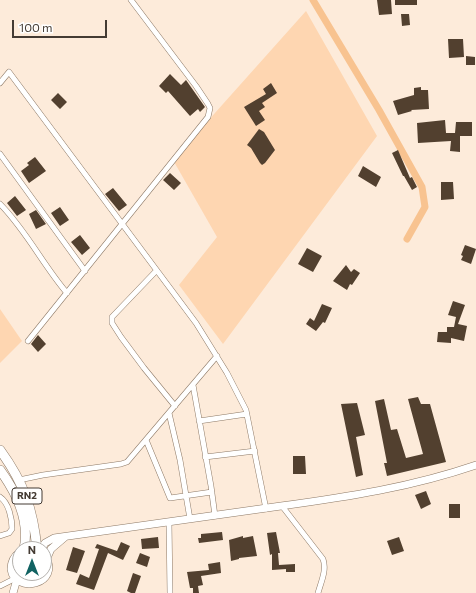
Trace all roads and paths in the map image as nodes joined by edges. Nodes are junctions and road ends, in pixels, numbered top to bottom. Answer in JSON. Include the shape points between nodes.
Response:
{"nodes":[{"id":1,"x":131,"y":0,"type":"edge"},
{"id":2,"x":0,"y":83,"type":"edge"},
{"id":3,"x":0,"y":154,"type":"edge"},
{"id":4,"x":0,"y":204,"type":"edge"},
{"id":5,"x":121,"y":225,"type":"junction"},
{"id":6,"x":156,"y":270,"type":"junction"},
{"id":7,"x":85,"y":271,"type":"junction"},
{"id":8,"x":67,"y":293,"type":"junction"},
{"id":9,"x":28,"y":342,"type":"dead end"},
{"id":10,"x":217,"y":356,"type":"junction"},
{"id":11,"x":193,"y":385,"type":"junction"},
{"id":12,"x":175,"y":406,"type":"junction"},
{"id":13,"x":169,"y":413,"type":"junction"},
{"id":14,"x":247,"y":414,"type":"junction"},
{"id":15,"x":199,"y":421,"type":"junction"},
{"id":16,"x":146,"y":440,"type":"junction"},
{"id":17,"x":0,"y":450,"type":"edge"},
{"id":18,"x":255,"y":451,"type":"junction"},
{"id":19,"x":205,"y":457,"type":"junction"},
{"id":20,"x":476,"y":466,"type":"edge"},
{"id":21,"x":0,"y":470,"type":"edge"},
{"id":22,"x":19,"y":480,"type":"junction"},
{"id":23,"x":212,"y":492,"type":"junction"},
{"id":24,"x":186,"y":496,"type":"junction"},
{"id":25,"x":0,"y":497,"type":"edge"},
{"id":26,"x":282,"y":506,"type":"junction"},
{"id":27,"x":266,"y":509,"type":"junction"},
{"id":28,"x":215,"y":516,"type":"junction"},
{"id":29,"x":190,"y":519,"type":"junction"},
{"id":30,"x":169,"y":522,"type":"junction"},
{"id":31,"x":0,"y":536,"type":"edge"},
{"id":32,"x":66,"y":537,"type":"junction"},
{"id":33,"x":24,"y":541,"type":"edge"},
{"id":34,"x":36,"y":541,"type":"edge"},
{"id":35,"x":48,"y":541,"type":"edge"},
{"id":36,"x":52,"y":549,"type":"edge"},
{"id":37,"x":22,"y":584,"type":"edge"},
{"id":38,"x":0,"y":586,"type":"edge"},
{"id":39,"x":37,"y":588,"type":"edge"},
{"id":40,"x":14,"y":593,"type":"edge"},
{"id":41,"x":170,"y":593,"type":"edge"},
{"id":42,"x":318,"y":593,"type":"edge"}],
"edges":[{"from":1,"to":5,"type":"street","via":[[210,108],[208,117]]},
{"from":2,"to":5,"type":"street","via":[[9,72]]},
{"from":3,"to":7,"type":"street"},
{"from":4,"to":8,"type":"street","via":[[12,216]]},
{"from":5,"to":6,"type":"street"},
{"from":5,"to":7,"type":"street"},
{"from":6,"to":10,"type":"street"},
{"from":6,"to":12,"type":"street","via":[[112,317],[112,323]]},
{"from":7,"to":8,"type":"street"},
{"from":8,"to":9,"type":"street"},
{"from":10,"to":11,"type":"street"},
{"from":10,"to":14,"type":"street"},
{"from":11,"to":12,"type":"street"},
{"from":11,"to":15,"type":"street"},
{"from":12,"to":13,"type":"street"},
{"from":13,"to":16,"type":"street"},
{"from":13,"to":24,"type":"street"},
{"from":14,"to":15,"type":"street"},
{"from":14,"to":18,"type":"street"},
{"from":15,"to":19,"type":"street"},
{"from":16,"to":22,"type":"street","via":[[131,459],[121,464],[43,474]]},
{"from":16,"to":24,"type":"street","via":[[170,498]]},
{"from":17,"to":22,"type":"highway","number":"RN2"},
{"from":18,"to":19,"type":"street"},
{"from":18,"to":27,"type":"street"},
{"from":19,"to":23,"type":"street"},
{"from":20,"to":26,"type":"main road","via":[[394,488]]},
{"from":21,"to":33,"type":"highway","number":"RN2","via":[[23,515]]},
{"from":22,"to":34,"type":"highway","number":"RN2","via":[[31,510]]},
{"from":23,"to":24,"type":"street"},
{"from":23,"to":28,"type":"street"},
{"from":24,"to":29,"type":"street"},
{"from":25,"to":31,"type":"street","via":[[5,501],[12,529]]},
{"from":26,"to":27,"type":"main road"},
{"from":26,"to":42,"type":"street","via":[[323,559],[325,570]]},
{"from":27,"to":28,"type":"main road"},
{"from":28,"to":29,"type":"main road"},
{"from":29,"to":30,"type":"main road"},
{"from":30,"to":32,"type":"main road"},
{"from":30,"to":41,"type":"street"},
{"from":32,"to":35,"type":"main road"},
{"from":32,"to":36,"type":"main road"},
{"from":37,"to":38,"type":"street"},
{"from":37,"to":39,"type":"highway"},
{"from":37,"to":40,"type":"main road"}]}
